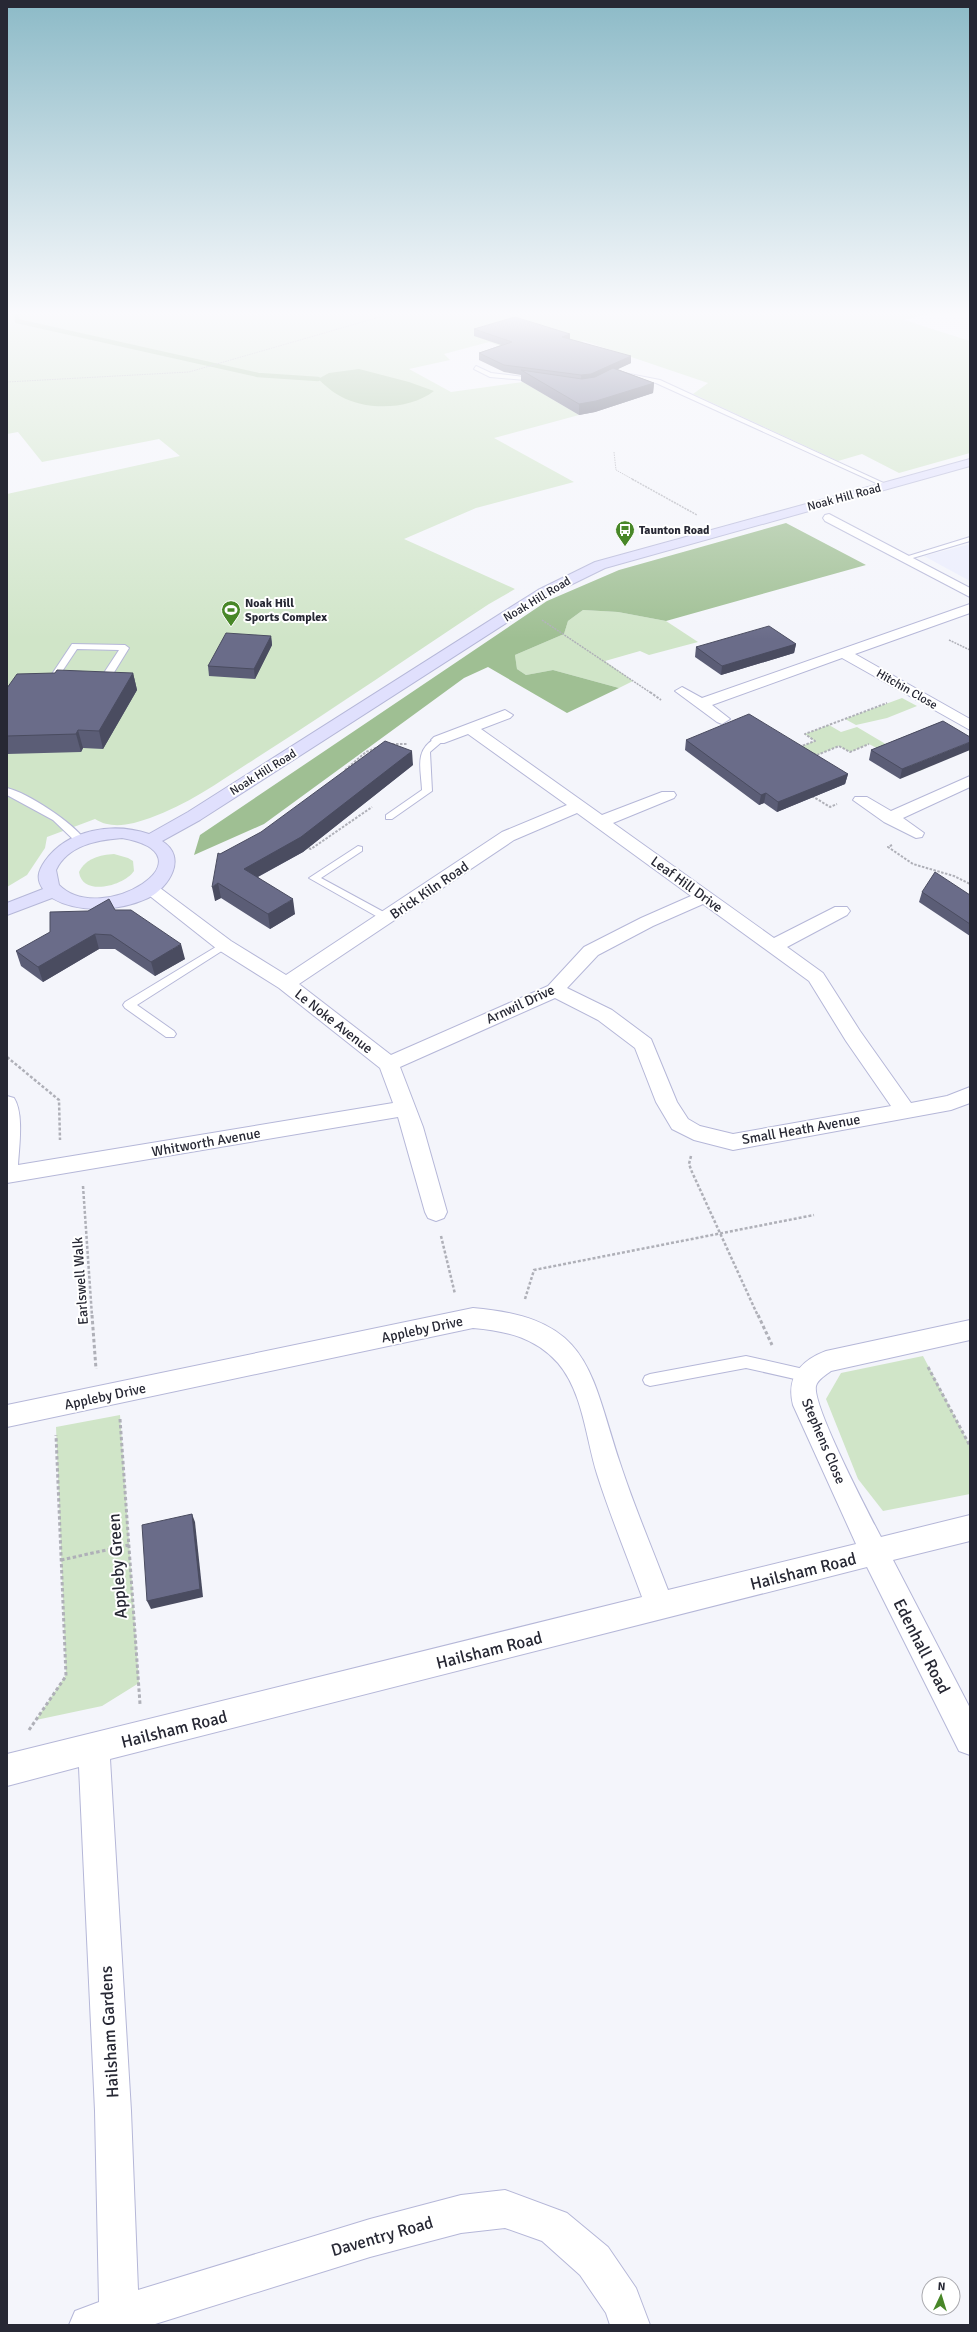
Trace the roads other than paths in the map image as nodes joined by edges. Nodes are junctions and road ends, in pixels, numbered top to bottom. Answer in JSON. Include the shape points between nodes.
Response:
{"nodes":[{"id":1,"x":743,"y":421,"type":"edge"},
{"id":2,"x":970,"y":462,"type":"edge"},
{"id":3,"x":887,"y":486,"type":"junction"},
{"id":4,"x":829,"y":518,"type":"dead end"},
{"id":5,"x":970,"y":539,"type":"edge"},
{"id":6,"x":906,"y":558,"type":"junction"},
{"id":7,"x":970,"y":593,"type":"edge"},
{"id":8,"x":970,"y":608,"type":"edge"},
{"id":9,"x":845,"y":654,"type":"junction"},
{"id":10,"x":50,"y":683,"type":"junction"},
{"id":11,"x":65,"y":683,"type":"edge"},
{"id":12,"x":87,"y":684,"type":"edge"},
{"id":13,"x":39,"y":685,"type":"edge"},
{"id":14,"x":682,"y":691,"type":"dead end"},
{"id":15,"x":701,"y":704,"type":"junction"},
{"id":16,"x":505,"y":715,"type":"dead end"},
{"id":17,"x":722,"y":719,"type":"dead end"},
{"id":18,"x":970,"y":725,"type":"edge"},
{"id":19,"x":470,"y":728,"type":"junction"},
{"id":20,"x":435,"y":743,"type":"joint"},
{"id":21,"x":970,"y":781,"type":"edge"},
{"id":22,"x":7,"y":791,"type":"edge"},
{"id":23,"x":668,"y":795,"type":"dead end"},
{"id":24,"x":861,"y":800,"type":"road end"},
{"id":25,"x":577,"y":807,"type":"junction"},
{"id":26,"x":390,"y":817,"type":"dead end"},
{"id":27,"x":890,"y":818,"type":"junction"},
{"id":28,"x":600,"y":822,"type":"junction"},
{"id":29,"x":916,"y":834,"type":"road end"},
{"id":30,"x":80,"y":840,"type":"junction"},
{"id":31,"x":151,"y":840,"type":"junction"},
{"id":32,"x":358,"y":849,"type":"dead end"},
{"id":33,"x":150,"y":889,"type":"junction"},
{"id":34,"x":54,"y":891,"type":"junction"},
{"id":35,"x":704,"y":897,"type":"junction"},
{"id":36,"x":7,"y":909,"type":"edge"},
{"id":37,"x":841,"y":911,"type":"dead end"},
{"id":38,"x":387,"y":918,"type":"junction"},
{"id":39,"x":224,"y":944,"type":"junction"},
{"id":40,"x":774,"y":946,"type":"junction"},
{"id":41,"x":286,"y":984,"type":"junction"},
{"id":42,"x":555,"y":990,"type":"junction"},
{"id":43,"x":170,"y":1034,"type":"dead end"},
{"id":44,"x":389,"y":1064,"type":"junction"},
{"id":45,"x":970,"y":1094,"type":"edge"},
{"id":46,"x":7,"y":1103,"type":"edge"},
{"id":47,"x":405,"y":1108,"type":"junction"},
{"id":48,"x":905,"y":1110,"type":"junction"},
{"id":49,"x":7,"y":1174,"type":"edge"},
{"id":50,"x":436,"y":1212,"type":"road end"},
{"id":51,"x":970,"y":1330,"type":"edge"},
{"id":52,"x":808,"y":1376,"type":"junction"},
{"id":53,"x":650,"y":1380,"type":"dead end"},
{"id":54,"x":7,"y":1416,"type":"edge"},
{"id":55,"x":970,"y":1528,"type":"edge"},
{"id":56,"x":873,"y":1553,"type":"junction"},
{"id":57,"x":660,"y":1606,"type":"junction"},
{"id":58,"x":970,"y":1740,"type":"edge"},
{"id":59,"x":94,"y":1750,"type":"junction"},
{"id":60,"x":7,"y":1770,"type":"edge"},
{"id":61,"x":104,"y":2320,"type":"edge"},
{"id":62,"x":630,"y":2325,"type":"edge"}],
"edges":[{"from":1,"to":3,"type":"lane"},
{"from":2,"to":3,"type":"street","name":"Noak Hill Road"},
{"from":3,"to":31,"type":"street","name":"Noak Hill Road","via":[[600,565],[570,578],[194,816]]},
{"from":4,"to":6,"type":"street"},
{"from":5,"to":6,"type":"lane"},
{"from":6,"to":7,"type":"street"},
{"from":8,"to":9,"type":"street"},
{"from":9,"to":15,"type":"street"},
{"from":9,"to":18,"type":"street","name":"Hitchin Close"},
{"from":10,"to":11,"type":"lane"},
{"from":10,"to":12,"type":"lane","via":[[75,646],[125,648],[102,685]]},
{"from":10,"to":13,"type":"lane"},
{"from":14,"to":15,"type":"street"},
{"from":15,"to":17,"type":"street"},
{"from":16,"to":19,"type":"street"},
{"from":19,"to":20,"type":"street"},
{"from":19,"to":25,"type":"street","name":"Leaf Hill Drive"},
{"from":20,"to":26,"type":"lane","via":[[425,752],[427,791]]},
{"from":21,"to":27,"type":"street"},
{"from":22,"to":30,"type":"lane","via":[[66,824]]},
{"from":23,"to":28,"type":"street"},
{"from":24,"to":27,"type":"street"},
{"from":25,"to":28,"type":"street","name":"Leaf Hill Drive"},
{"from":25,"to":38,"type":"street","name":"Brick Kiln Road","via":[[508,836]]},
{"from":27,"to":29,"type":"street"},
{"from":28,"to":35,"type":"street","name":"Leaf Hill Drive"},
{"from":30,"to":31,"type":"street","via":[[122,833]]},
{"from":30,"to":34,"type":"street","via":[[56,855],[47,871],[47,880]]},
{"from":31,"to":33,"type":"street","via":[[160,845],[167,857],[166,870]]},
{"from":32,"to":38,"type":"lane","via":[[314,878]]},
{"from":33,"to":34,"type":"street","via":[[105,903],[77,901]]},
{"from":33,"to":39,"type":"street","name":"Le Noke Avenue"},
{"from":34,"to":36,"type":"street"},
{"from":35,"to":40,"type":"street","name":"Leaf Hill Drive"},
{"from":35,"to":42,"type":"street","name":"Arnwil Drive","via":[[590,951]]},
{"from":37,"to":40,"type":"street"},
{"from":38,"to":41,"type":"street","name":"Brick Kiln Road"},
{"from":39,"to":41,"type":"street","name":"Le Noke Avenue"},
{"from":39,"to":43,"type":"lane","via":[[129,1005]]},
{"from":40,"to":48,"type":"street","name":"Leaf Hill Drive","via":[[816,977],[853,1036]]},
{"from":41,"to":44,"type":"street","name":"Le Noke Avenue"},
{"from":42,"to":44,"type":"street","name":"Arnwil Drive"},
{"from":42,"to":48,"type":"street","name":"Small Heath Avenue","via":[[605,1015],[644,1044],[667,1102],[680,1124],[698,1133],[733,1142]]},
{"from":44,"to":47,"type":"street"},
{"from":45,"to":48,"type":"street","name":"Small Heath Avenue","via":[[951,1103]]},
{"from":46,"to":49,"type":"street"},
{"from":47,"to":49,"type":"street","name":"Whitworth Avenue"},
{"from":47,"to":50,"type":"street"},
{"from":51,"to":52,"type":"street","name":"Stephens Close","via":[[826,1362],[814,1368]]},
{"from":52,"to":53,"type":"lane","via":[[746,1362]]},
{"from":52,"to":56,"type":"street","name":"Stephens Close","via":[[803,1387],[804,1397]]},
{"from":54,"to":57,"type":"street","name":"Appleby Drive","via":[[473,1318],[516,1324],[556,1344],[573,1364],[582,1380],[610,1475]]},
{"from":55,"to":56,"type":"street","name":"Hailsham Road"},
{"from":56,"to":57,"type":"street","name":"Hailsham Road"},
{"from":56,"to":58,"type":"street","name":"Edenhall Road"},
{"from":57,"to":59,"type":"street","name":"Hailsham Road"},
{"from":59,"to":60,"type":"street","name":"Hailsham Road"},
{"from":59,"to":61,"type":"street","name":"Hailsham Gardens","via":[[113,2111]]},
{"from":61,"to":62,"type":"street","name":"Daventry Road","via":[[370,2238],[461,2214],[505,2209],[554,2226],[594,2261],[622,2302]]}]}
